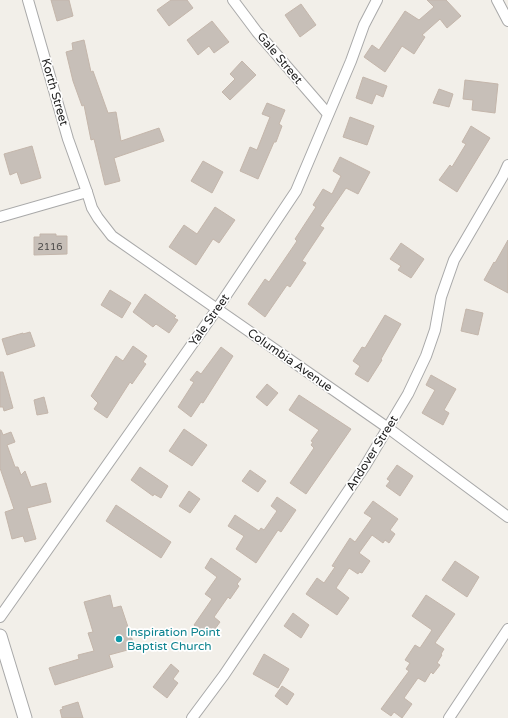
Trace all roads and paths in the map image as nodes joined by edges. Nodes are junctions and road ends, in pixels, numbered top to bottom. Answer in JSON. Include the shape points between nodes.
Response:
{"nodes":[{"id":1,"x":28,"y":0,"type":"edge"},
{"id":2,"x":234,"y":0,"type":"edge"},
{"id":3,"x":377,"y":0,"type":"edge"},
{"id":4,"x":497,"y":0,"type":"edge"},
{"id":5,"x":508,"y":21,"type":"edge"},
{"id":6,"x":328,"y":114,"type":"junction"},
{"id":7,"x":508,"y":165,"type":"edge"},
{"id":8,"x":85,"y":188,"type":"junction"},
{"id":9,"x":0,"y":217,"type":"edge"},
{"id":10,"x":217,"y":309,"type":"junction"},
{"id":11,"x":388,"y":428,"type":"junction"},
{"id":12,"x":508,"y":517,"type":"edge"},
{"id":13,"x":0,"y":617,"type":"edge"},
{"id":14,"x":508,"y":629,"type":"edge"},
{"id":15,"x":0,"y":636,"type":"edge"},
{"id":16,"x":25,"y":718,"type":"edge"},
{"id":17,"x":192,"y":718,"type":"edge"},
{"id":18,"x":449,"y":718,"type":"edge"}],
"edges":[{"from":1,"to":8,"type":"street","name":"Korth Street","via":[[68,139]]},
{"from":2,"to":6,"type":"street","name":"Gale Street","via":[[257,32]]},
{"from":3,"to":6,"type":"street","name":"Yale Street","via":[[364,25]]},
{"from":4,"to":5,"type":"street"},
{"from":6,"to":10,"type":"street","name":"Yale Street","via":[[296,191]]},
{"from":7,"to":11,"type":"street","name":"Andover Street","via":[[454,260],[440,297],[435,330],[426,356]]},
{"from":8,"to":9,"type":"street"},
{"from":8,"to":10,"type":"street","name":"Columbia Avenue","via":[[92,208],[112,236]]},
{"from":10,"to":11,"type":"street","name":"Columbia Avenue"},
{"from":10,"to":13,"type":"street","name":"Yale Street"},
{"from":11,"to":12,"type":"street","name":"Columbia Avenue"},
{"from":11,"to":17,"type":"street","name":"Andover Street","via":[[224,675]]},
{"from":14,"to":18,"type":"street"},
{"from":15,"to":16,"type":"street"}]}
